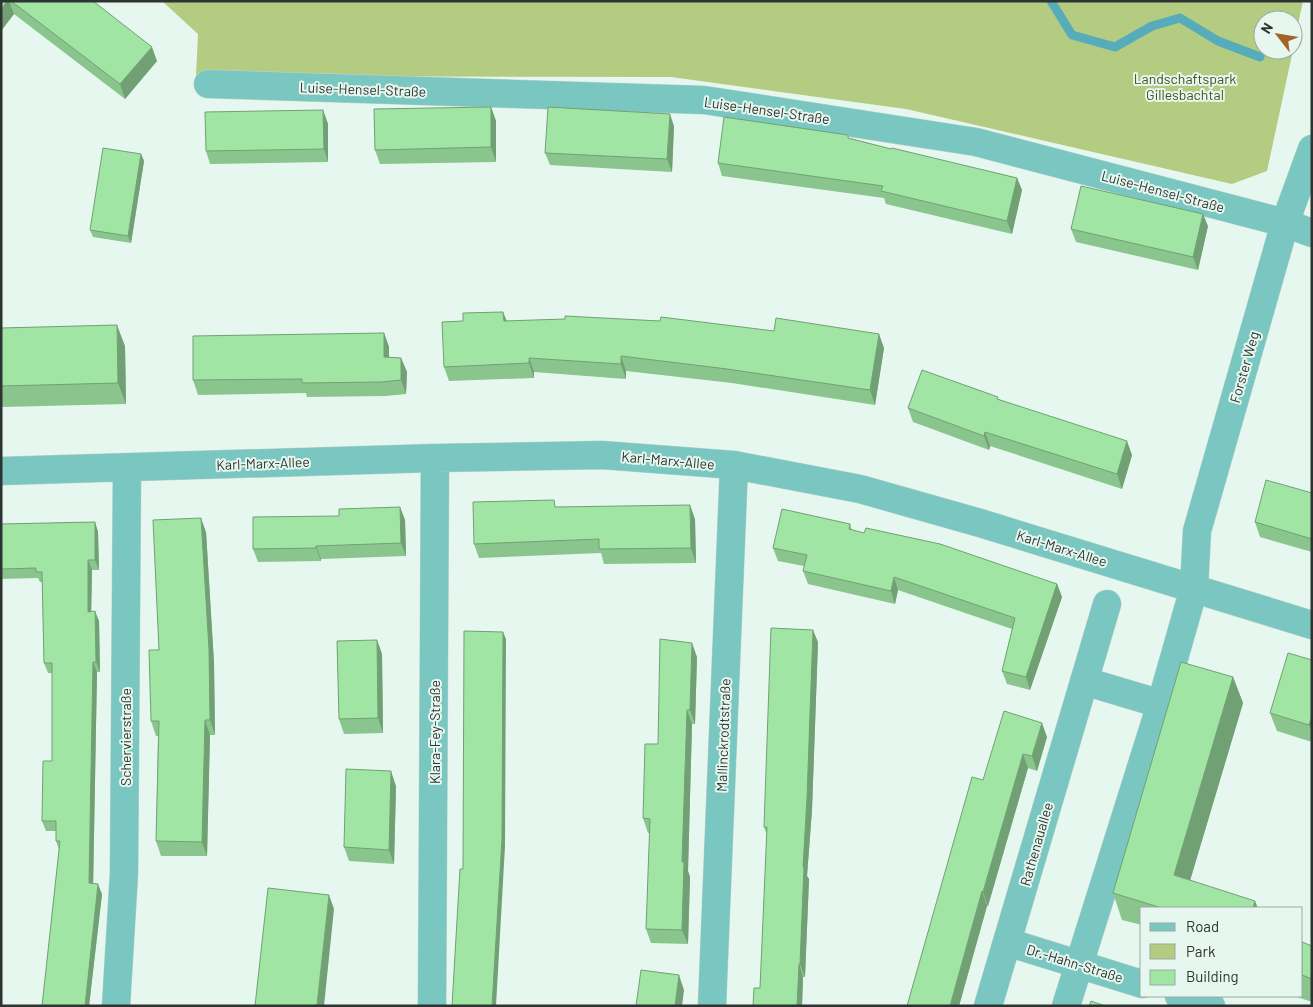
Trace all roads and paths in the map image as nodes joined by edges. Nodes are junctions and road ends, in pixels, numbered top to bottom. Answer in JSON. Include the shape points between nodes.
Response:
{"nodes":[{"id":1,"x":208,"y":84,"type":"dead end"},
{"id":2,"x":1312,"y":149,"type":"edge"},
{"id":3,"x":1285,"y":223,"type":"junction"},
{"id":4,"x":1312,"y":233,"type":"edge"},
{"id":5,"x":434,"y":458,"type":"junction"},
{"id":6,"x":734,"y":465,"type":"junction"},
{"id":7,"x":127,"y":468,"type":"junction"},
{"id":8,"x":1,"y":471,"type":"edge"},
{"id":9,"x":1194,"y":588,"type":"junction"},
{"id":10,"x":1107,"y":604,"type":"dead end"},
{"id":11,"x":1312,"y":625,"type":"edge"},
{"id":12,"x":1084,"y":681,"type":"junction"},
{"id":13,"x":1161,"y":704,"type":"junction"},
{"id":14,"x":1007,"y":942,"type":"junction"},
{"id":15,"x":1079,"y":965,"type":"junction"},
{"id":16,"x":1140,"y":983,"type":"edge"},
{"id":17,"x":1181,"y":997,"type":"edge"},
{"id":18,"x":116,"y":1006,"type":"edge"},
{"id":19,"x":432,"y":1006,"type":"edge"},
{"id":20,"x":712,"y":1006,"type":"edge"},
{"id":21,"x":988,"y":1006,"type":"edge"},
{"id":22,"x":1066,"y":1006,"type":"edge"},
{"id":23,"x":1211,"y":1006,"type":"edge"}],
"edges":[{"from":1,"to":3,"type":"street","name":"Luise-Hensel-Straße","via":[[704,100],[976,142]]},
{"from":2,"to":3,"type":"street","name":"Forster Weg"},
{"from":3,"to":4,"type":"street","name":"Luise-Hensel-Straße"},
{"from":3,"to":9,"type":"street","name":"Forster Weg","via":[[1197,531]]},
{"from":5,"to":6,"type":"street","name":"Karl-Marx-Allee","via":[[602,455]]},
{"from":5,"to":7,"type":"street","name":"Karl-Marx-Allee"},
{"from":5,"to":19,"type":"street","name":"Klara-Fey-Straße"},
{"from":6,"to":9,"type":"street","name":"Karl-Marx-Allee","via":[[860,489]]},
{"from":6,"to":20,"type":"street","name":"Mallinckrodtstraße"},
{"from":7,"to":8,"type":"street","name":"Karl-Marx-Allee"},
{"from":7,"to":18,"type":"street","name":"Schervierstraße","via":[[124,872]]},
{"from":9,"to":11,"type":"street","name":"Karl-Marx-Allee"},
{"from":9,"to":13,"type":"street"},
{"from":10,"to":12,"type":"street","name":"Rathenauallee"},
{"from":12,"to":13,"type":"street"},
{"from":12,"to":14,"type":"street","name":"Rathenauallee"},
{"from":13,"to":15,"type":"street"},
{"from":14,"to":15,"type":"street","name":"Dr.-Hahn-Straße"},
{"from":14,"to":21,"type":"street","name":"Rathenauallee"},
{"from":15,"to":16,"type":"street","name":"Dr.-Hahn-Straße"},
{"from":15,"to":22,"type":"street"},
{"from":17,"to":23,"type":"street"}]}
